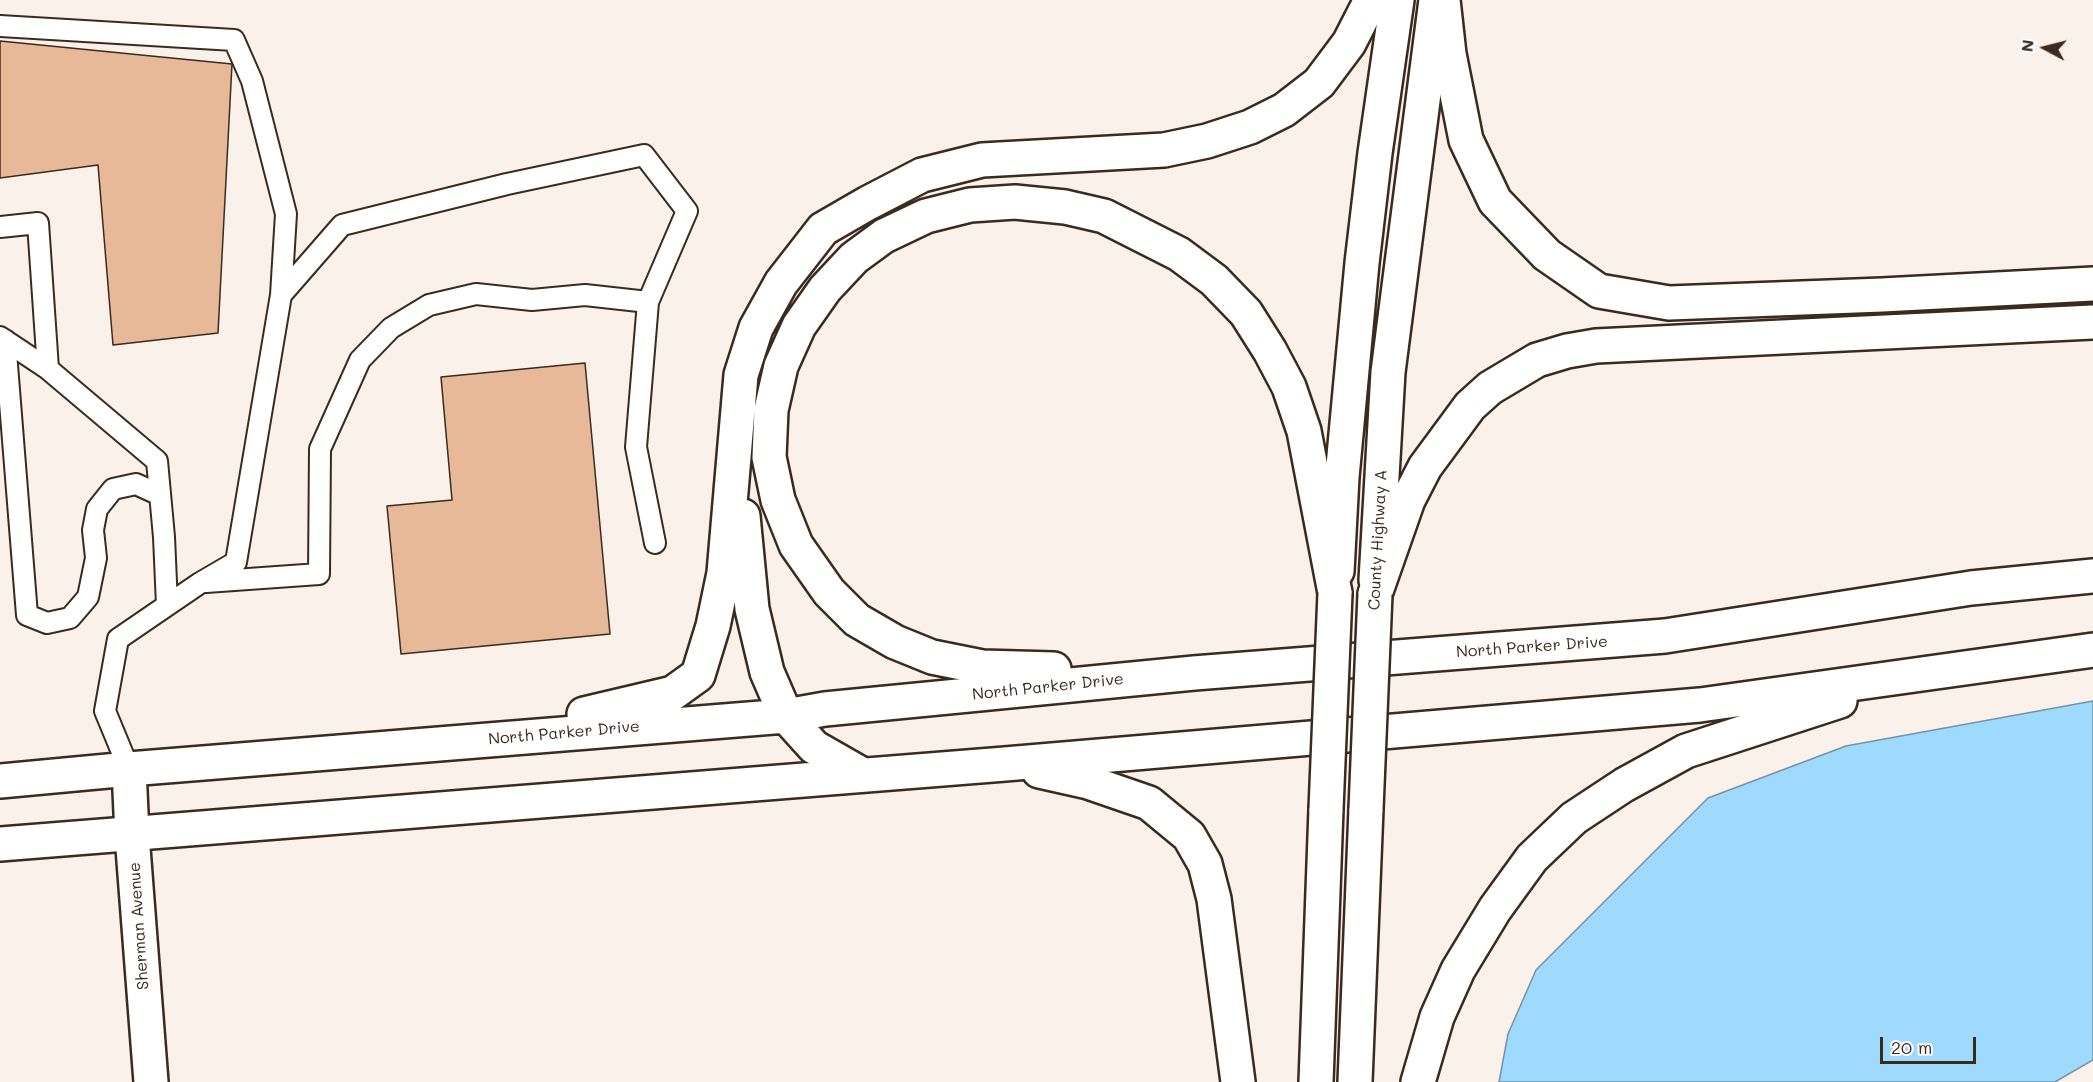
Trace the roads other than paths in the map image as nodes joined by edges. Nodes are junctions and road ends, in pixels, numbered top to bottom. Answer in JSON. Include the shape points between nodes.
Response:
{"nodes":[{"id":1,"x":1371,"y":0,"type":"edge"},
{"id":2,"x":1397,"y":0,"type":"edge"},
{"id":3,"x":1436,"y":0,"type":"edge"},
{"id":4,"x":1443,"y":0,"type":"edge"},
{"id":5,"x":0,"y":26,"type":"edge"},
{"id":6,"x":0,"y":227,"type":"edge"},
{"id":7,"x":2093,"y":284,"type":"edge"},
{"id":8,"x":281,"y":295,"type":"junction"},
{"id":9,"x":648,"y":302,"type":"junction"},
{"id":10,"x":2093,"y":322,"type":"edge"},
{"id":11,"x":2,"y":339,"type":"edge"},
{"id":12,"x":48,"y":369,"type":"junction"},
{"id":13,"x":734,"y":446,"type":"junction"},
{"id":14,"x":160,"y":495,"type":"junction"},
{"id":15,"x":655,"y":543,"type":"dead end"},
{"id":16,"x":2093,"y":563,"type":"edge"},
{"id":17,"x":2093,"y":576,"type":"edge"},
{"id":18,"x":200,"y":583,"type":"junction"},
{"id":19,"x":1971,"y":588,"type":"junction"},
{"id":20,"x":1335,"y":593,"type":"junction"},
{"id":21,"x":1375,"y":594,"type":"junction"},
{"id":22,"x":167,"y":605,"type":"junction"},
{"id":23,"x":2093,"y":650,"type":"edge"},
{"id":24,"x":1194,"y":673,"type":"junction"},
{"id":25,"x":1924,"y":674,"type":"junction"},
{"id":26,"x":786,"y":716,"type":"junction"},
{"id":27,"x":474,"y":740,"type":"junction"},
{"id":28,"x":1005,"y":764,"type":"junction"},
{"id":29,"x":129,"y":769,"type":"junction"},
{"id":30,"x":863,"y":775,"type":"junction"},
{"id":31,"x":0,"y":782,"type":"edge"},
{"id":32,"x":132,"y":835,"type":"junction"},
{"id":33,"x":0,"y":844,"type":"edge"},
{"id":34,"x":151,"y":1082,"type":"edge"},
{"id":35,"x":1238,"y":1082,"type":"edge"},
{"id":36,"x":1316,"y":1082,"type":"edge"},
{"id":37,"x":1355,"y":1082,"type":"edge"},
{"id":38,"x":1418,"y":1082,"type":"edge"}],
"edges":[{"from":1,"to":13,"type":"main road","via":[[1349,43],[1319,83],[1284,110],[1250,127],[1164,150],[982,160],[922,175],[824,229],[781,283],[756,328],[741,375]]},
{"from":2,"to":20,"type":"main road","via":[[1362,263]]},
{"from":3,"to":21,"type":"main road","name":"County Highway A","via":[[1388,372]]},
{"from":4,"to":7,"type":"main road","via":[[1466,140],[1495,201],[1547,255],[1599,291],[1669,303]]},
{"from":5,"to":8,"type":"lane","via":[[234,40],[252,81],[286,214]]},
{"from":6,"to":12,"type":"lane","via":[[38,223]]},
{"from":8,"to":9,"type":"lane","via":[[342,225],[644,154],[687,211]]},
{"from":8,"to":18,"type":"lane","via":[[236,562]]},
{"from":9,"to":15,"type":"lane","via":[[636,447]]},
{"from":9,"to":18,"type":"lane","via":[[585,295],[532,300],[476,294],[429,305],[391,328],[360,360],[320,449],[319,574]]},
{"from":10,"to":21,"type":"main road","via":[[1596,346],[1537,360],[1490,388],[1470,406],[1425,467],[1408,500]]},
{"from":11,"to":12,"type":"lane"},
{"from":11,"to":14,"type":"lane","via":[[27,615],[47,623],[70,618],[88,597],[96,558],[93,530],[97,509],[113,489],[136,484]]},
{"from":12,"to":14,"type":"lane","via":[[157,461]]},
{"from":13,"to":26,"type":"main road","via":[[752,609],[767,672]]},
{"from":13,"to":27,"type":"main road","via":[[724,573],[698,675],[673,693]]},
{"from":14,"to":22,"type":"lane"},
{"from":16,"to":19,"type":"main road"},
{"from":17,"to":19,"type":"main road","name":"North Parker Drive"},
{"from":18,"to":22,"type":"lane"},
{"from":19,"to":24,"type":"main road","name":"North Parker Drive","via":[[1665,636]]},
{"from":20,"to":24,"type":"main road","via":[[1304,431],[1290,387],[1246,314],[1214,280],[1179,254],[1104,216],[1015,202],[970,205],[926,216],[884,237],[854,258],[825,289],[799,326],[781,366],[771,410],[768,457],[778,500],[796,545],[829,592],[857,620],[932,657],[982,667]]},
{"from":20,"to":36,"type":"main road","bridge":true},
{"from":21,"to":37,"type":"main road","name":"County Highway A","bridge":true},
{"from":22,"to":29,"type":"lane","via":[[118,639],[105,711]]},
{"from":23,"to":25,"type":"main road"},
{"from":24,"to":26,"type":"main road","name":"North Parker Drive"},
{"from":25,"to":28,"type":"main road","via":[[1700,705]]},
{"from":25,"to":38,"type":"main road","via":[[1686,751],[1574,818],[1532,858],[1458,970],[1437,1017]]},
{"from":26,"to":27,"type":"main road","name":"North Parker Drive"},
{"from":26,"to":30,"type":"main road","via":[[814,747]]},
{"from":27,"to":29,"type":"main road","name":"North Parker Drive"},
{"from":28,"to":30,"type":"main road"},
{"from":28,"to":35,"type":"main road","via":[[1088,782],[1149,803],[1189,836],[1205,864],[1214,899]]},
{"from":29,"to":31,"type":"main road","name":"North Parker Drive"},
{"from":29,"to":32,"type":"main road","name":"Sherman Avenue"},
{"from":30,"to":32,"type":"main road"},
{"from":32,"to":33,"type":"main road"},
{"from":32,"to":34,"type":"main road","name":"Sherman Avenue"}]}
